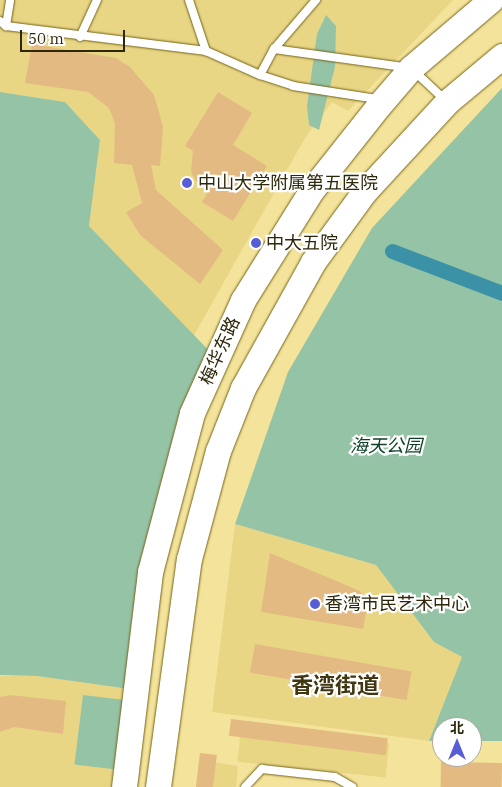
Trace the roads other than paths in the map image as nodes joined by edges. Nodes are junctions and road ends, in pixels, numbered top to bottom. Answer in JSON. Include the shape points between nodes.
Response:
{"nodes":[{"id":1,"x":10,"y":0,"type":"edge"},
{"id":2,"x":97,"y":0,"type":"edge"},
{"id":3,"x":189,"y":0,"type":"edge"},
{"id":4,"x":316,"y":0,"type":"edge"},
{"id":5,"x":491,"y":0,"type":"edge"},
{"id":6,"x":3,"y":24,"type":"edge"},
{"id":7,"x":80,"y":36,"type":"junction"},
{"id":8,"x":274,"y":49,"type":"junction"},
{"id":9,"x":206,"y":51,"type":"junction"},
{"id":10,"x":502,"y":56,"type":"edge"},
{"id":11,"x":411,"y":68,"type":"junction"},
{"id":12,"x":260,"y":75,"type":"junction"},
{"id":13,"x":384,"y":100,"type":"junction"},
{"id":14,"x":447,"y":102,"type":"junction"},
{"id":15,"x":124,"y":787,"type":"edge"},
{"id":16,"x":158,"y":787,"type":"edge"},
{"id":17,"x":245,"y":787,"type":"edge"},
{"id":18,"x":352,"y":787,"type":"edge"}],
"edges":[{"from":1,"to":6,"type":"lane"},
{"from":2,"to":7,"type":"lane"},
{"from":3,"to":9,"type":"lane"},
{"from":4,"to":8,"type":"lane"},
{"from":5,"to":11,"type":"main road","name":"梅华东路"},
{"from":6,"to":7,"type":"lane"},
{"from":7,"to":9,"type":"lane"},
{"from":8,"to":11,"type":"lane"},
{"from":8,"to":12,"type":"lane"},
{"from":9,"to":12,"type":"lane"},
{"from":10,"to":14,"type":"main road","name":"梅华东路"},
{"from":11,"to":13,"type":"main road","name":"梅华东路"},
{"from":11,"to":14,"type":"lane"},
{"from":12,"to":13,"type":"lane","via":[[293,86]]},
{"from":13,"to":15,"type":"main road","name":"梅华东路","via":[[311,191],[243,300],[192,413],[150,572]]},
{"from":14,"to":16,"type":"main road","name":"梅华东路","via":[[365,191],[313,262],[243,388],[218,451],[189,559]]},
{"from":17,"to":18,"type":"lane","via":[[262,769],[335,777]]}]}
